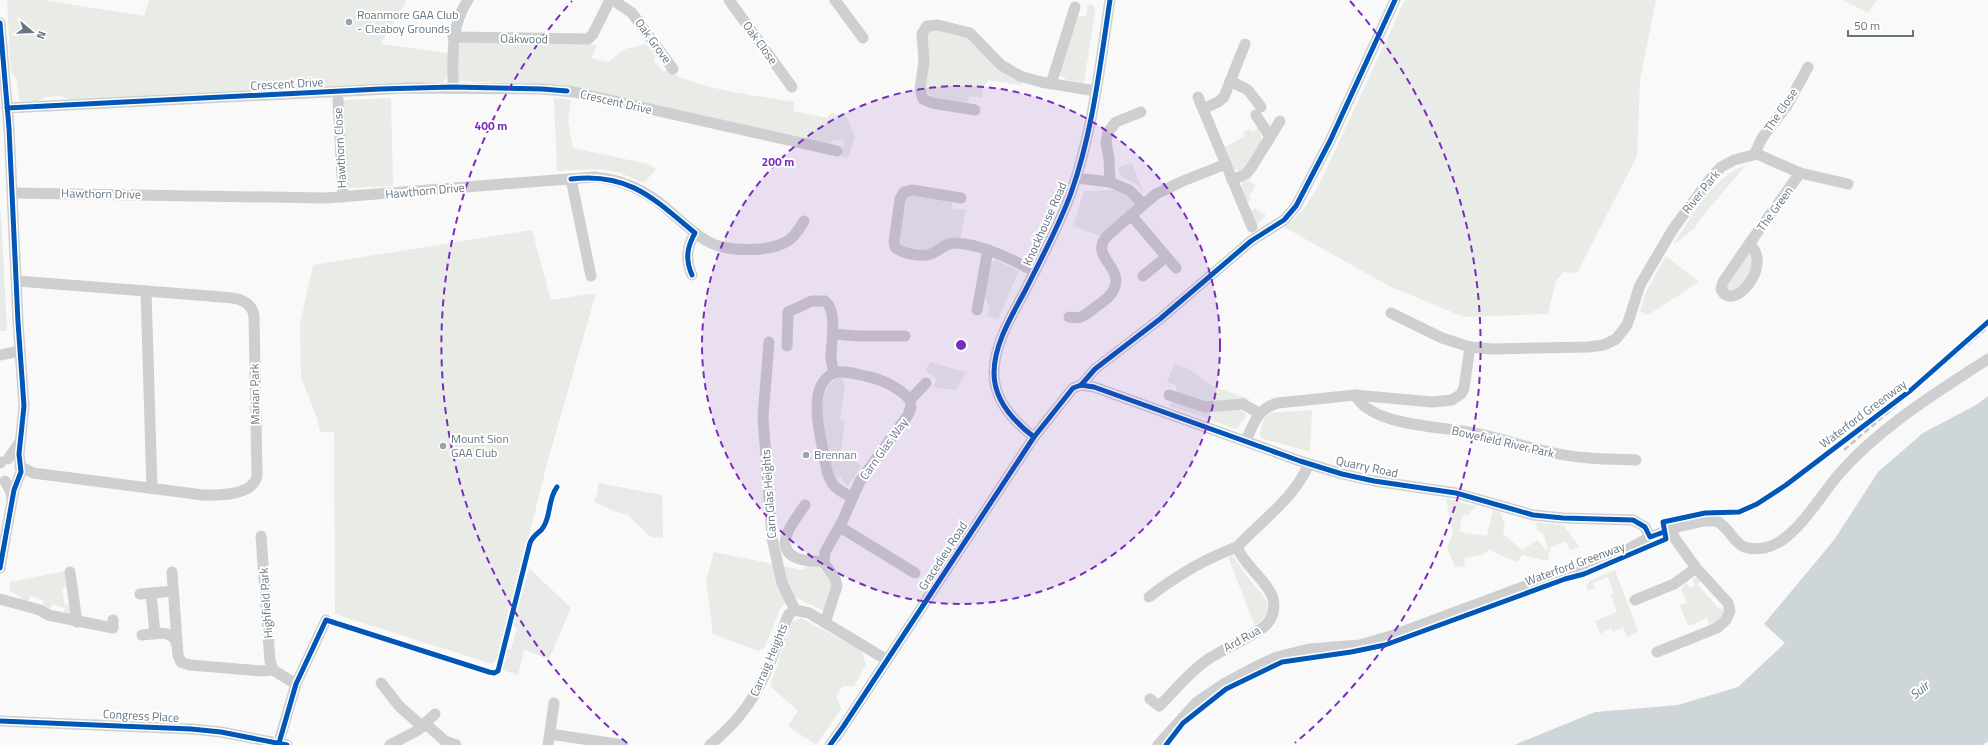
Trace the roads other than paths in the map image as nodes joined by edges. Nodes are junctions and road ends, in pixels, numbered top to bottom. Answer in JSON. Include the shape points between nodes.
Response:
{"nodes":[{"id":1,"x":468,"y":0,"type":"edge"},
{"id":2,"x":610,"y":0,"type":"edge"},
{"id":3,"x":613,"y":0,"type":"edge"},
{"id":4,"x":729,"y":0,"type":"edge"},
{"id":5,"x":835,"y":0,"type":"edge"},
{"id":6,"x":1110,"y":0,"type":"edge"},
{"id":7,"x":1395,"y":0,"type":"edge"},
{"id":8,"x":1075,"y":7,"type":"dead end"},
{"id":9,"x":0,"y":23,"type":"edge"},
{"id":10,"x":453,"y":37,"type":"junction"},
{"id":11,"x":863,"y":38,"type":"dead end"},
{"id":12,"x":1245,"y":44,"type":"dead end"},
{"id":13,"x":1808,"y":67,"type":"dead end"},
{"id":14,"x":673,"y":69,"type":"dead end"},
{"id":15,"x":1230,"y":81,"type":"junction"},
{"id":16,"x":1051,"y":84,"type":"junction"},
{"id":17,"x":3,"y":87,"type":"edge"},
{"id":18,"x":453,"y":87,"type":"junction"},
{"id":19,"x":792,"y":87,"type":"dead end"},
{"id":20,"x":1096,"y":91,"type":"junction"},
{"id":21,"x":1198,"y":97,"type":"dead end"},
{"id":22,"x":338,"y":100,"type":"dead end"},
{"id":23,"x":7,"y":108,"type":"junction"},
{"id":24,"x":1203,"y":108,"type":"junction"},
{"id":25,"x":975,"y":110,"type":"dead end"},
{"id":26,"x":1141,"y":112,"type":"dead end"},
{"id":27,"x":1280,"y":121,"type":"dead end"},
{"id":28,"x":1270,"y":137,"type":"junction"},
{"id":29,"x":837,"y":151,"type":"dead end"},
{"id":30,"x":1755,"y":153,"type":"junction"},
{"id":31,"x":1226,"y":164,"type":"junction"},
{"id":32,"x":1800,"y":173,"type":"junction"},
{"id":33,"x":1076,"y":178,"type":"junction"},
{"id":34,"x":571,"y":179,"type":"junction"},
{"id":35,"x":1232,"y":180,"type":"junction"},
{"id":36,"x":1110,"y":182,"type":"junction"},
{"id":37,"x":1848,"y":184,"type":"dead end"},
{"id":38,"x":13,"y":193,"type":"junction"},
{"id":39,"x":343,"y":197,"type":"junction"},
{"id":40,"x":961,"y":198,"type":"dead end"},
{"id":41,"x":1143,"y":204,"type":"junction"},
{"id":42,"x":1131,"y":215,"type":"junction"},
{"id":43,"x":804,"y":220,"type":"dead end"},
{"id":44,"x":1252,"y":227,"type":"dead end"},
{"id":45,"x":695,"y":232,"type":"junction"},
{"id":46,"x":1749,"y":244,"type":"dead end"},
{"id":47,"x":988,"y":250,"type":"junction"},
{"id":48,"x":1166,"y":257,"type":"junction"},
{"id":49,"x":1176,"y":268,"type":"dead end"},
{"id":50,"x":1035,"y":272,"type":"junction"},
{"id":51,"x":692,"y":275,"type":"dead end"},
{"id":52,"x":591,"y":276,"type":"dead end"},
{"id":53,"x":1143,"y":276,"type":"dead end"},
{"id":54,"x":17,"y":280,"type":"junction"},
{"id":55,"x":146,"y":291,"type":"junction"},
{"id":56,"x":977,"y":310,"type":"dead end"},
{"id":57,"x":1391,"y":313,"type":"dead end"},
{"id":58,"x":1069,"y":317,"type":"dead end"},
{"id":59,"x":833,"y":334,"type":"junction"},
{"id":60,"x":905,"y":336,"type":"dead end"},
{"id":61,"x":769,"y":342,"type":"dead end"},
{"id":62,"x":787,"y":346,"type":"dead end"},
{"id":63,"x":1470,"y":347,"type":"junction"},
{"id":64,"x":20,"y":351,"type":"junction"},
{"id":65,"x":0,"y":355,"type":"edge"},
{"id":66,"x":1988,"y":359,"type":"edge"},
{"id":67,"x":834,"y":373,"type":"junction"},
{"id":68,"x":926,"y":383,"type":"dead end"},
{"id":69,"x":1081,"y":385,"type":"junction"},
{"id":70,"x":1169,"y":396,"type":"dead end"},
{"id":71,"x":1355,"y":396,"type":"junction"},
{"id":72,"x":910,"y":400,"type":"junction"},
{"id":73,"x":1259,"y":413,"type":"junction"},
{"id":74,"x":22,"y":437,"type":"junction"},
{"id":75,"x":1034,"y":437,"type":"junction"},
{"id":76,"x":1246,"y":441,"type":"junction"},
{"id":77,"x":1636,"y":460,"type":"dead end"},
{"id":78,"x":2,"y":462,"type":"edge"},
{"id":79,"x":1309,"y":464,"type":"junction"},
{"id":80,"x":19,"y":471,"type":"junction"},
{"id":81,"x":1,"y":478,"type":"edge"},
{"id":82,"x":152,"y":488,"type":"junction"},
{"id":83,"x":852,"y":497,"type":"junction"},
{"id":84,"x":805,"y":505,"type":"dead end"},
{"id":85,"x":12,"y":507,"type":"junction"},
{"id":86,"x":840,"y":527,"type":"junction"},
{"id":87,"x":1669,"y":530,"type":"junction"},
{"id":88,"x":261,"y":536,"type":"dead end"},
{"id":89,"x":1650,"y":537,"type":"junction"},
{"id":90,"x":1237,"y":547,"type":"junction"},
{"id":91,"x":823,"y":561,"type":"junction"},
{"id":92,"x":0,"y":568,"type":"edge"},
{"id":93,"x":1696,"y":568,"type":"junction"},
{"id":94,"x":70,"y":572,"type":"dead end"},
{"id":95,"x":172,"y":572,"type":"dead end"},
{"id":96,"x":915,"y":573,"type":"dead end"},
{"id":97,"x":173,"y":591,"type":"junction"},
{"id":98,"x":1149,"y":597,"type":"dead end"},
{"id":99,"x":0,"y":598,"type":"edge"},
{"id":100,"x":1635,"y":600,"type":"dead end"},
{"id":101,"x":795,"y":610,"type":"junction"},
{"id":102,"x":112,"y":620,"type":"dead end"},
{"id":103,"x":326,"y":620,"type":"dead end"},
{"id":104,"x":77,"y":622,"type":"junction"},
{"id":105,"x":825,"y":623,"type":"junction"},
{"id":106,"x":155,"y":634,"type":"junction"},
{"id":107,"x":142,"y":635,"type":"dead end"},
{"id":108,"x":178,"y":648,"type":"junction"},
{"id":109,"x":1657,"y":652,"type":"dead end"},
{"id":110,"x":887,"y":660,"type":"junction"},
{"id":111,"x":273,"y":670,"type":"junction"},
{"id":112,"x":381,"y":683,"type":"dead end"},
{"id":113,"x":296,"y":684,"type":"junction"},
{"id":114,"x":1150,"y":699,"type":"dead end"},
{"id":115,"x":554,"y":703,"type":"dead end"},
{"id":116,"x":435,"y":714,"type":"dead end"},
{"id":117,"x":0,"y":721,"type":"edge"},
{"id":118,"x":424,"y":726,"type":"junction"},
{"id":119,"x":550,"y":734,"type":"junction"},
{"id":120,"x":281,"y":744,"type":"edge"},
{"id":121,"x":390,"y":745,"type":"edge"},
{"id":122,"x":456,"y":745,"type":"edge"},
{"id":123,"x":548,"y":745,"type":"edge"},
{"id":124,"x":622,"y":745,"type":"edge"},
{"id":125,"x":710,"y":745,"type":"edge"},
{"id":126,"x":830,"y":745,"type":"edge"},
{"id":127,"x":1158,"y":745,"type":"edge"}],
"edges":[{"from":1,"to":10,"type":"street","via":[[458,18]]},
{"from":2,"to":10,"type":"street","name":"Oakwood","via":[[590,38]]},
{"from":3,"to":14,"type":"street","name":"Oak Grove","via":[[632,13]]},
{"from":4,"to":19,"type":"street","name":"Oak Close"},
{"from":5,"to":11,"type":"street"},
{"from":6,"to":20,"type":"street","name":"Knockhouse Road"},
{"from":7,"to":69,"type":"street","name":"Gracedieu Road","via":[[1330,142],[1296,206],[1284,220],[1251,242],[1160,319],[1095,369]]},
{"from":8,"to":16,"type":"street"},
{"from":9,"to":17,"type":"street"},
{"from":10,"to":18,"type":"street"},
{"from":12,"to":15,"type":"street"},
{"from":13,"to":30,"type":"street","name":"The Close","via":[[1788,104],[1760,141]]},
{"from":15,"to":24,"type":"street","via":[[1221,100]]},
{"from":15,"to":28,"type":"street","via":[[1248,90]]},
{"from":16,"to":20,"type":"street"},
{"from":16,"to":25,"type":"street","via":[[1026,79],[1010,71],[966,31],[928,26],[922,34],[922,97],[932,103]]},
{"from":17,"to":23,"type":"street"},
{"from":18,"to":23,"type":"street","name":"Crescent Drive"},
{"from":18,"to":29,"type":"street","name":"Crescent Drive","via":[[567,91]]},
{"from":20,"to":33,"type":"street","name":"Knockhouse Road","via":[[1089,131]]},
{"from":21,"to":24,"type":"street"},
{"from":22,"to":39,"type":"street","name":"Hawthorn Close"},
{"from":23,"to":38,"type":"street"},
{"from":24,"to":31,"type":"street"},
{"from":26,"to":36,"type":"street","via":[[1116,122],[1108,132],[1106,142]]},
{"from":27,"to":28,"type":"street"},
{"from":28,"to":35,"type":"street","via":[[1248,171]]},
{"from":30,"to":32,"type":"street"},
{"from":30,"to":63,"type":"street","name":"River Park","via":[[1727,163],[1710,178],[1687,208],[1648,270],[1636,294],[1627,325],[1620,336],[1610,342],[1588,347]]},
{"from":31,"to":35,"type":"street"},
{"from":31,"to":41,"type":"street","via":[[1168,187]]},
{"from":32,"to":37,"type":"street"},
{"from":32,"to":46,"type":"street","name":"The Green"},
{"from":33,"to":36,"type":"street"},
{"from":33,"to":50,"type":"street","name":"Knockhouse Road","via":[[1059,222]]},
{"from":34,"to":39,"type":"street","name":"Hawthorn Drive"},
{"from":34,"to":45,"type":"street","name":"Hawthorn Drive","via":[[603,177],[636,188],[658,201]]},
{"from":34,"to":52,"type":"street"},
{"from":35,"to":44,"type":"street"},
{"from":36,"to":41,"type":"street","via":[[1129,190]]},
{"from":38,"to":39,"type":"street","name":"Hawthorn Drive"},
{"from":38,"to":54,"type":"street"},
{"from":40,"to":47,"type":"street","via":[[912,190],[904,192],[900,199],[895,247],[903,252],[925,255],[952,243]]},
{"from":41,"to":42,"type":"street"},
{"from":42,"to":48,"type":"street"},
{"from":42,"to":58,"type":"street","via":[[1108,235],[1102,245],[1103,256],[1116,274],[1112,292],[1084,316]]},
{"from":43,"to":45,"type":"street","name":"Hawthorn Drive","via":[[797,232],[785,242],[758,248],[724,248],[707,241]]},
{"from":45,"to":51,"type":"street","via":[[687,256]]},
{"from":47,"to":50,"type":"street","via":[[1012,259]]},
{"from":47,"to":56,"type":"street"},
{"from":48,"to":49,"type":"street"},
{"from":48,"to":53,"type":"street"},
{"from":50,"to":75,"type":"street","name":"Knockhouse Road","via":[[1003,335],[994,372],[997,391],[1005,408],[1018,424]]},
{"from":54,"to":55,"type":"street","name":"Marian Park"},
{"from":54,"to":64,"type":"street"},
{"from":55,"to":82,"type":"street"},
{"from":55,"to":82,"type":"street","name":"Marian Park","via":[[242,300],[250,305],[254,316],[257,471],[255,483],[240,491],[212,495]]},
{"from":57,"to":63,"type":"street","via":[[1442,338]]},
{"from":59,"to":60,"type":"street"},
{"from":59,"to":62,"type":"street","via":[[828,304],[815,301],[788,313]]},
{"from":59,"to":67,"type":"street","via":[[831,357]]},
{"from":61,"to":101,"type":"street","name":"Carn Glas Heights","via":[[763,412],[772,538],[782,583]]},
{"from":63,"to":71,"type":"street","via":[[1464,388],[1461,394],[1452,400],[1432,402]]},
{"from":64,"to":65,"type":"street"},
{"from":64,"to":74,"type":"street","via":[[24,406]]},
{"from":66,"to":87,"type":"street","via":[[1925,400],[1875,440],[1839,473],[1781,541],[1769,547],[1754,548],[1740,545],[1721,523],[1710,520]]},
{"from":67,"to":72,"type":"street","via":[[855,374],[878,380],[894,387]]},
{"from":67,"to":83,"type":"street","via":[[824,382],[819,393],[818,428],[830,479],[838,490]]},
{"from":68,"to":72,"type":"street"},
{"from":69,"to":75,"type":"street","name":"Gracedieu Road","via":[[1070,391]]},
{"from":69,"to":76,"type":"street","name":"Quarry Road","via":[[1108,392]]},
{"from":70,"to":73,"type":"street","via":[[1205,407],[1243,404]]},
{"from":71,"to":73,"type":"street","via":[[1278,403],[1267,406]]},
{"from":71,"to":77,"type":"street","name":"Bowefield River Park","via":[[1370,411],[1403,422],[1477,434],[1563,455]]},
{"from":72,"to":83,"type":"street","name":"Carn Glas Way","via":[[912,407],[908,415],[865,474]]},
{"from":73,"to":76,"type":"street"},
{"from":74,"to":78,"type":"street","via":[[18,446]]},
{"from":74,"to":80,"type":"street"},
{"from":75,"to":110,"type":"street","name":"Gracedieu Road"},
{"from":76,"to":79,"type":"street","name":"Quarry Road"},
{"from":78,"to":80,"type":"street","via":[[14,460]]},
{"from":79,"to":89,"type":"street","name":"Quarry Road","via":[[1357,477],[1456,494],[1533,514],[1563,518],[1633,520],[1642,524]]},
{"from":79,"to":90,"type":"street","via":[[1294,491]]},
{"from":80,"to":81,"type":"street","name":"Marian Park","via":[[10,482]]},
{"from":80,"to":82,"type":"street","name":"Marian Park"},
{"from":80,"to":85,"type":"street"},
{"from":81,"to":85,"type":"street","via":[[11,493]]},
{"from":83,"to":86,"type":"street","name":"Carn Glas Way"},
{"from":84,"to":91,"type":"street","via":[[787,534],[786,546],[790,553],[802,560]]},
{"from":85,"to":92,"type":"street"},
{"from":86,"to":91,"type":"street","name":"Carn Glas Way"},
{"from":86,"to":96,"type":"street"},
{"from":87,"to":89,"type":"street"},
{"from":87,"to":93,"type":"street"},
{"from":88,"to":111,"type":"street","name":"Highfield Park","via":[[270,661]]},
{"from":89,"to":127,"type":"street","via":[[1623,552],[1370,643],[1309,649],[1268,660],[1239,674],[1197,702]]},
{"from":90,"to":98,"type":"street","via":[[1199,563]]},
{"from":90,"to":114,"type":"street","name":"Ard Rua","via":[[1246,564],[1271,593],[1274,608],[1271,618],[1265,626],[1228,646],[1192,671],[1158,706]]},
{"from":91,"to":105,"type":"street","via":[[835,578],[837,586]]},
{"from":93,"to":100,"type":"street","via":[[1674,584]]},
{"from":93,"to":109,"type":"street","via":[[1728,603],[1729,615],[1717,628]]},
{"from":94,"to":104,"type":"street"},
{"from":95,"to":97,"type":"street"},
{"from":97,"to":106,"type":"street","via":[[145,593]]},
{"from":97,"to":108,"type":"street"},
{"from":99,"to":104,"type":"street"},
{"from":101,"to":105,"type":"street","via":[[805,611]]},
{"from":101,"to":125,"type":"street","name":"Carraig Heights","via":[[787,617],[752,702]]},
{"from":102,"to":104,"type":"street","via":[[113,628]]},
{"from":103,"to":113,"type":"street"},
{"from":105,"to":110,"type":"street"},
{"from":106,"to":107,"type":"street"},
{"from":106,"to":108,"type":"street","via":[[165,633],[172,636]]},
{"from":108,"to":111,"type":"street","via":[[179,660],[187,665]]},
{"from":110,"to":126,"type":"street","name":"Gracedieu Road"},
{"from":111,"to":113,"type":"street"},
{"from":112,"to":118,"type":"street","via":[[400,707]]},
{"from":113,"to":120,"type":"street"},
{"from":115,"to":119,"type":"street"},
{"from":116,"to":118,"type":"street"},
{"from":117,"to":120,"type":"street","name":"Congress Place","via":[[191,729]]},
{"from":118,"to":121,"type":"street"},
{"from":118,"to":122,"type":"street","via":[[445,741]]},
{"from":119,"to":123,"type":"street"},
{"from":119,"to":124,"type":"street"}]}
